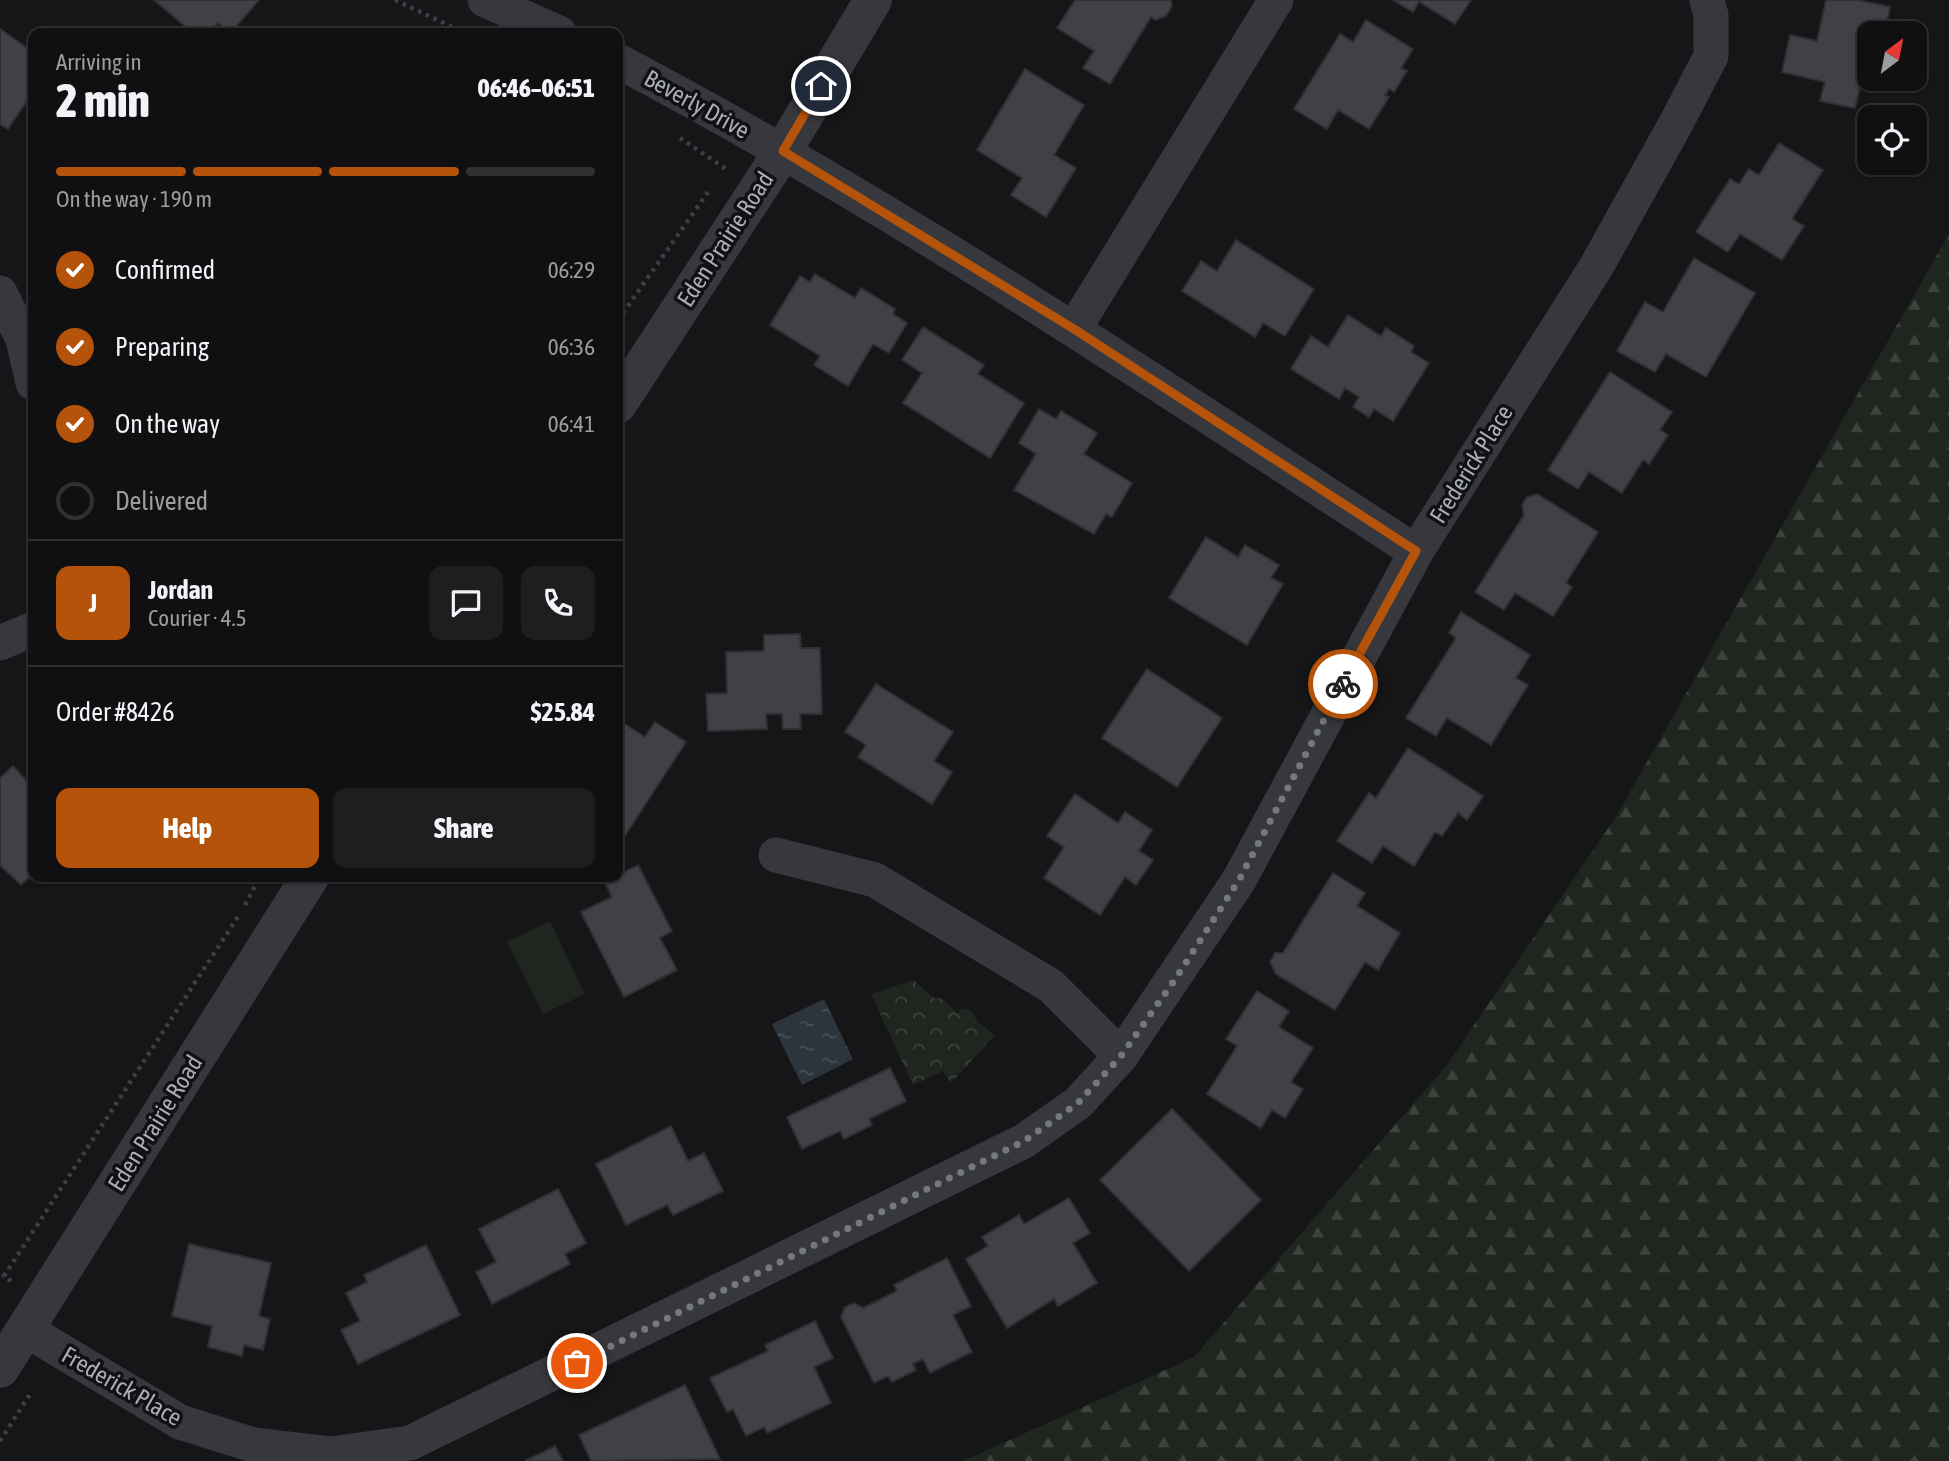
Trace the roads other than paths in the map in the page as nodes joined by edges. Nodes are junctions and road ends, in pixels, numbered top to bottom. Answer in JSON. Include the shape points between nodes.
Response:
{"nodes":[{"id":1,"x":485,"y":0,"type":"edge"},
{"id":2,"x":873,"y":0,"type":"edge"},
{"id":3,"x":1276,"y":0,"type":"edge"},
{"id":4,"x":1707,"y":0,"type":"edge"},
{"id":5,"x":548,"y":28,"type":"edge"},
{"id":6,"x":623,"y":64,"type":"edge"},
{"id":7,"x":783,"y":151,"type":"junction"},
{"id":8,"x":0,"y":293,"type":"edge"},
{"id":9,"x":1074,"y":329,"type":"junction"},
{"id":10,"x":28,"y":361,"type":"edge"},
{"id":11,"x":623,"y":396,"type":"edge"},
{"id":12,"x":1416,"y":551,"type":"junction"},
{"id":13,"x":28,"y":631,"type":"edge"},
{"id":14,"x":0,"y":643,"type":"edge"},
{"id":15,"x":776,"y":855,"type":"dead end"},
{"id":16,"x":302,"y":882,"type":"edge"},
{"id":17,"x":1121,"y":1056,"type":"junction"},
{"id":18,"x":26,"y":1330,"type":"junction"},
{"id":19,"x":0,"y":1369,"type":"edge"}],
"edges":[{"from":1,"to":5,"type":"street"},
{"from":2,"to":7,"type":"street","name":"Eden Prairie Road"},
{"from":3,"to":9,"type":"street"},
{"from":4,"to":12,"type":"street","name":"Frederick Place","via":[[1711,56],[1674,127],[1596,267]]},
{"from":6,"to":7,"type":"street","name":"Beverly Drive"},
{"from":7,"to":9,"type":"street","name":"Beverly Drive"},
{"from":7,"to":11,"type":"street","name":"Eden Prairie Road"},
{"from":8,"to":10,"type":"street","via":[[23,339]]},
{"from":9,"to":12,"type":"street","name":"Beverly Drive"},
{"from":12,"to":17,"type":"street","name":"Frederick Place","via":[[1239,880]]},
{"from":13,"to":14,"type":"street"},
{"from":15,"to":17,"type":"street","via":[[875,880],[1051,986]]},
{"from":16,"to":18,"type":"street","name":"Eden Prairie Road"},
{"from":17,"to":18,"type":"street","name":"Frederick Place","via":[[1078,1103],[1024,1141],[410,1443],[330,1454],[253,1445],[180,1422]]},
{"from":18,"to":19,"type":"street","name":"Eden Prairie Road"}]}
